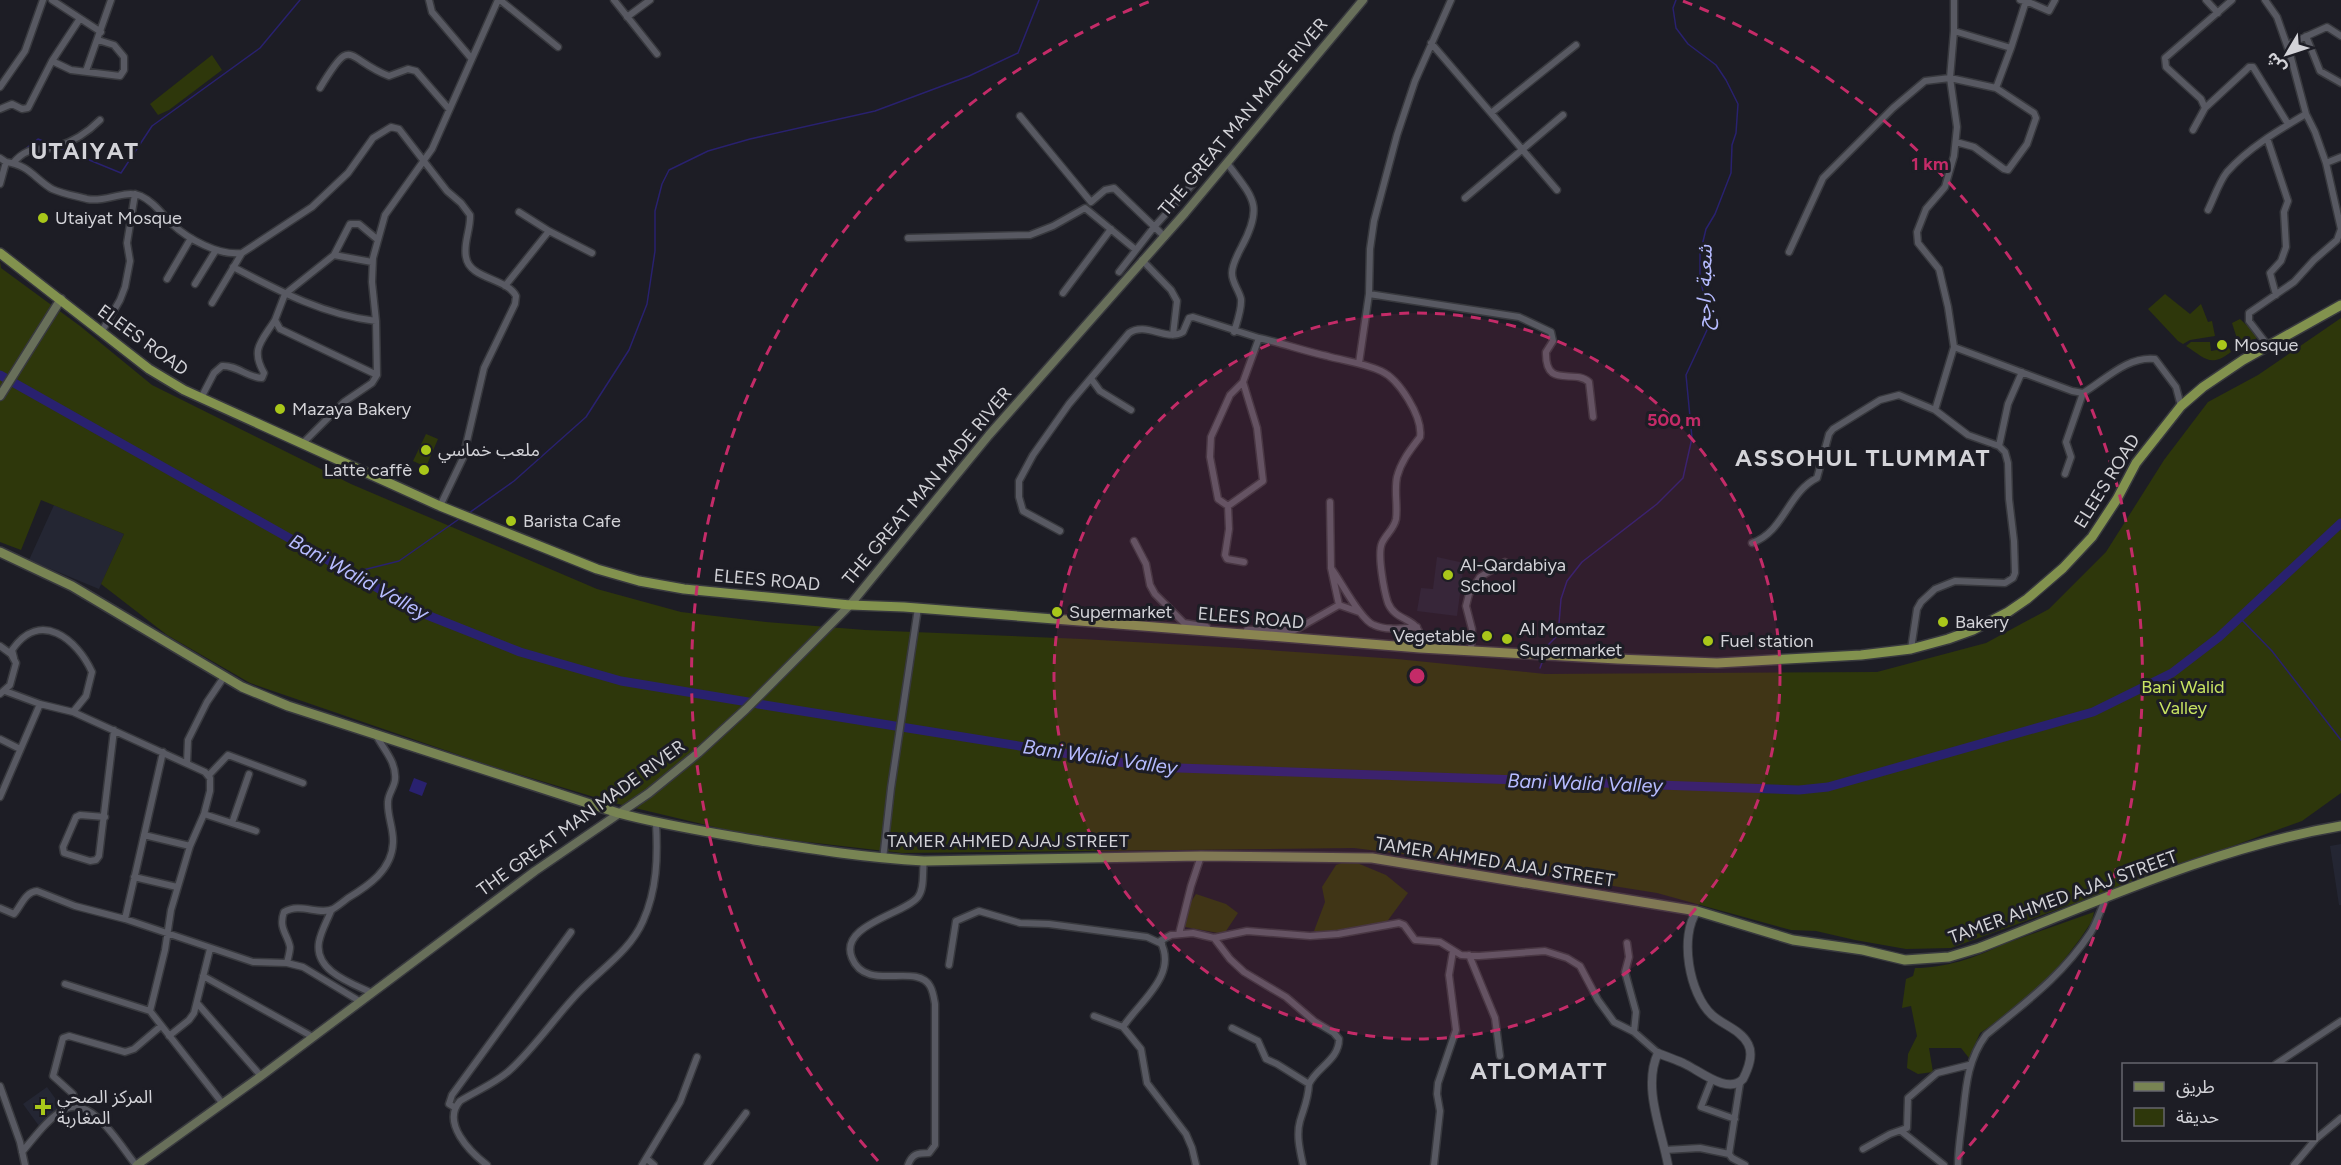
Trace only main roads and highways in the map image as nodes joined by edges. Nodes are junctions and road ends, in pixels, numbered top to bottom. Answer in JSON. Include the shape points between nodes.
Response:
{"nodes":[{"id":1,"x":1363,"y":0,"type":"edge"},
{"id":2,"x":0,"y":253,"type":"edge"},
{"id":3,"x":61,"y":299,"type":"junction"},
{"id":4,"x":2341,"y":305,"type":"edge"},
{"id":5,"x":0,"y":396,"type":"edge"},
{"id":6,"x":0,"y":552,"type":"edge"},
{"id":7,"x":850,"y":605,"type":"junction"},
{"id":8,"x":618,"y":813,"type":"junction"},
{"id":9,"x":2341,"y":826,"type":"edge"},
{"id":10,"x":136,"y":1165,"type":"edge"}],
"edges":[{"from":1,"to":7,"type":"main road","name":"THE GREAT MAN MADE RIVER","via":[[1165,237],[989,435]]},
{"from":2,"to":3,"type":"highway","name":"ELEES ROAD"},
{"from":3,"to":5,"type":"main road"},
{"from":3,"to":7,"type":"highway","name":"ELEES ROAD","via":[[158,375],[201,398],[440,506],[564,557],[639,581],[684,589]]},
{"from":4,"to":7,"type":"highway","name":"ELEES ROAD","via":[[2223,373],[2181,406],[2136,462],[2092,537],[2046,584],[2008,612],[1973,630],[1911,649],[1717,663],[1420,648]]},
{"from":6,"to":8,"type":"main road","name":"TAMER AHMED AJAJ STREET","via":[[72,586],[261,696]]},
{"from":7,"to":8,"type":"main road","name":"THE GREAT MAN MADE RIVER","via":[[698,753]]},
{"from":8,"to":9,"type":"main road","name":"TAMER AHMED AJAJ STREET","via":[[656,823],[884,859],[1372,858],[1697,911],[1793,940],[1905,960],[1949,957],[1979,948],[2237,850]]},
{"from":8,"to":10,"type":"main road","name":"THE GREAT MAN MADE RIVER"}]}
